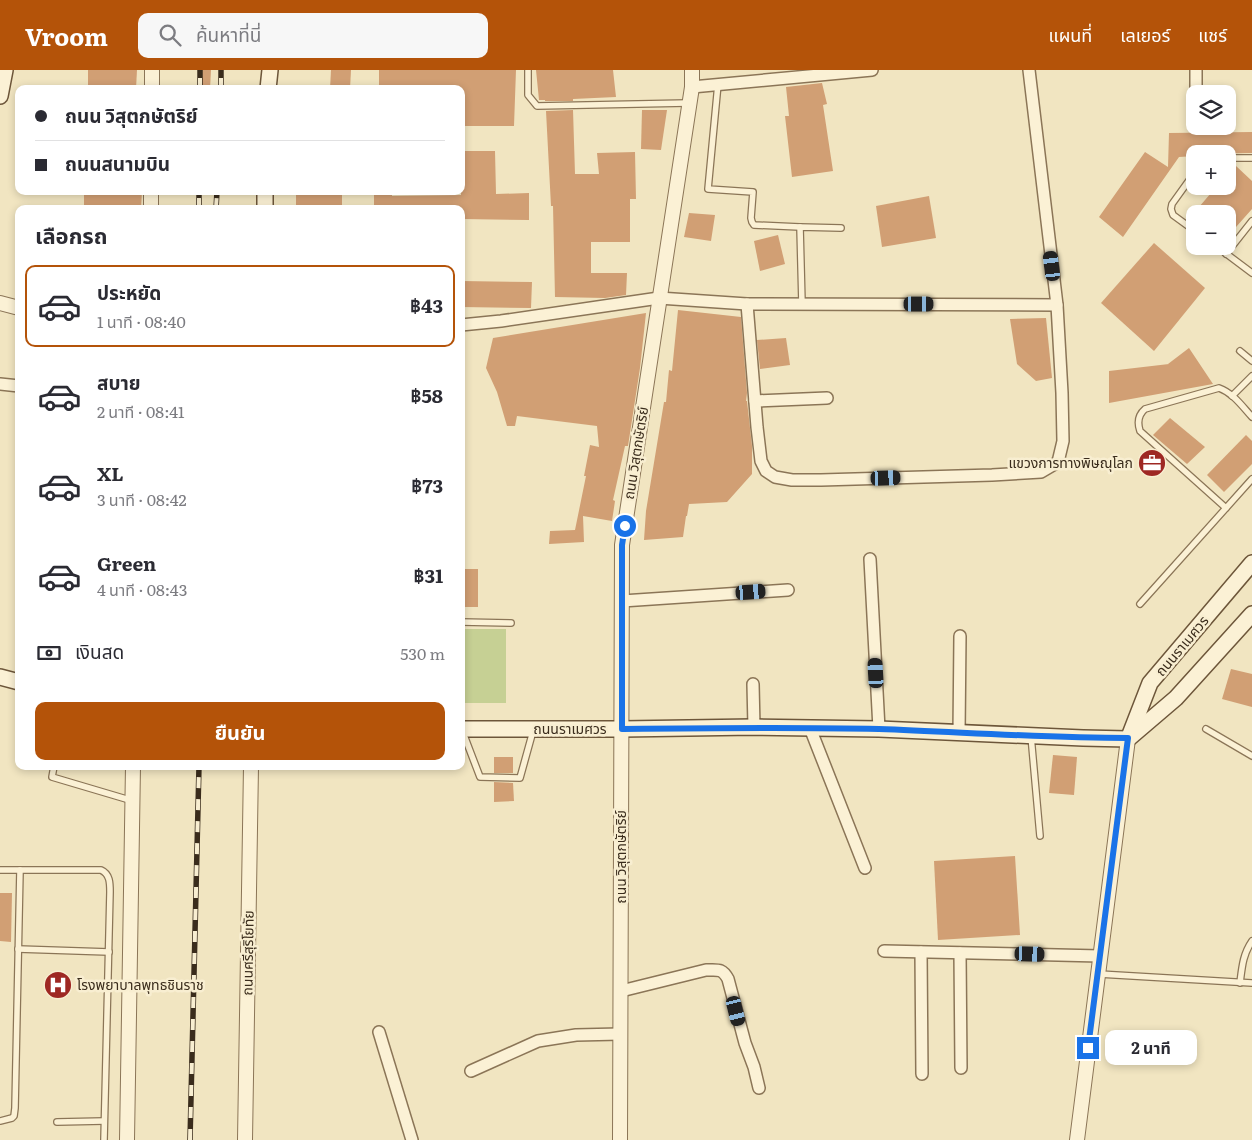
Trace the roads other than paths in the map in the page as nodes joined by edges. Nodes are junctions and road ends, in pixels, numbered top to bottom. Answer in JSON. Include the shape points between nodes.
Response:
{"nodes":[{"id":1,"x":5,"y":70,"type":"edge"},
{"id":2,"x":152,"y":70,"type":"edge"},
{"id":3,"x":270,"y":70,"type":"edge"},
{"id":4,"x":528,"y":70,"type":"edge"},
{"id":5,"x":692,"y":70,"type":"edge"},
{"id":6,"x":872,"y":70,"type":"edge"},
{"id":7,"x":1029,"y":70,"type":"edge"},
{"id":8,"x":1196,"y":70,"type":"edge"},
{"id":9,"x":718,"y":84,"type":"junction"},
{"id":10,"x":152,"y":85,"type":"edge"},
{"id":11,"x":268,"y":85,"type":"edge"},
{"id":12,"x":1196,"y":85,"type":"edge"},
{"id":13,"x":692,"y":87,"type":"junction"},
{"id":14,"x":0,"y":96,"type":"edge"},
{"id":15,"x":689,"y":103,"type":"junction"},
{"id":16,"x":1236,"y":158,"type":"edge"},
{"id":17,"x":1252,"y":158,"type":"edge"},
{"id":18,"x":1186,"y":185,"type":"edge"},
{"id":19,"x":1252,"y":221,"type":"edge"},
{"id":20,"x":1186,"y":224,"type":"edge"},
{"id":21,"x":800,"y":227,"type":"junction"},
{"id":22,"x":841,"y":228,"type":"dead end"},
{"id":23,"x":1236,"y":241,"type":"edge"},
{"id":24,"x":1227,"y":255,"type":"edge"},
{"id":25,"x":1252,"y":273,"type":"edge"},
{"id":26,"x":659,"y":298,"type":"junction"},
{"id":27,"x":0,"y":303,"type":"edge"},
{"id":28,"x":747,"y":304,"type":"junction"},
{"id":29,"x":802,"y":304,"type":"junction"},
{"id":30,"x":1057,"y":305,"type":"junction"},
{"id":31,"x":15,"y":307,"type":"edge"},
{"id":32,"x":465,"y":325,"type":"edge"},
{"id":33,"x":1240,"y":351,"type":"dead end"},
{"id":34,"x":1252,"y":361,"type":"edge"},
{"id":35,"x":1252,"y":376,"type":"edge"},
{"id":36,"x":0,"y":384,"type":"edge"},
{"id":37,"x":15,"y":386,"type":"edge"},
{"id":38,"x":1232,"y":396,"type":"junction"},
{"id":39,"x":827,"y":398,"type":"dead end"},
{"id":40,"x":755,"y":401,"type":"junction"},
{"id":41,"x":1252,"y":417,"type":"edge"},
{"id":42,"x":1252,"y":479,"type":"edge"},
{"id":43,"x":1226,"y":508,"type":"junction"},
{"id":44,"x":870,"y":560,"type":"dead end"},
{"id":45,"x":1252,"y":563,"type":"edge"},
{"id":46,"x":788,"y":590,"type":"dead end"},
{"id":47,"x":622,"y":601,"type":"junction"},
{"id":48,"x":1140,"y":604,"type":"dead end"},
{"id":49,"x":1252,"y":614,"type":"edge"},
{"id":50,"x":465,"y":622,"type":"edge"},
{"id":51,"x":511,"y":623,"type":"dead end"},
{"id":52,"x":960,"y":636,"type":"dead end"},
{"id":53,"x":0,"y":676,"type":"edge"},
{"id":54,"x":15,"y":681,"type":"edge"},
{"id":55,"x":753,"y":684,"type":"dead end"},
{"id":56,"x":754,"y":728,"type":"junction"},
{"id":57,"x":810,"y":728,"type":"junction"},
{"id":58,"x":465,"y":729,"type":"edge"},
{"id":59,"x":534,"y":729,"type":"junction"},
{"id":60,"x":622,"y":729,"type":"junction"},
{"id":61,"x":879,"y":729,"type":"junction"},
{"id":62,"x":1206,"y":729,"type":"dead end"},
{"id":63,"x":959,"y":733,"type":"junction"},
{"id":64,"x":1032,"y":736,"type":"junction"},
{"id":65,"x":465,"y":737,"type":"edge"},
{"id":66,"x":1128,"y":738,"type":"junction"},
{"id":67,"x":1252,"y":756,"type":"edge"},
{"id":68,"x":53,"y":770,"type":"edge"},
{"id":69,"x":134,"y":770,"type":"edge"},
{"id":70,"x":251,"y":770,"type":"edge"},
{"id":71,"x":133,"y":801,"type":"junction"},
{"id":72,"x":1040,"y":836,"type":"dead end"},
{"id":73,"x":865,"y":868,"type":"dead end"},
{"id":74,"x":0,"y":870,"type":"edge"},
{"id":75,"x":20,"y":870,"type":"junction"},
{"id":76,"x":1252,"y":941,"type":"edge"},
{"id":77,"x":1250,"y":948,"type":"edge"},
{"id":78,"x":18,"y":949,"type":"junction"},
{"id":79,"x":884,"y":951,"type":"dead end"},
{"id":80,"x":109,"y":952,"type":"junction"},
{"id":81,"x":921,"y":952,"type":"junction"},
{"id":82,"x":960,"y":952,"type":"junction"},
{"id":83,"x":1100,"y":956,"type":"junction"},
{"id":84,"x":1097,"y":974,"type":"junction"},
{"id":85,"x":1240,"y":983,"type":"junction"},
{"id":86,"x":1252,"y":983,"type":"edge"},
{"id":87,"x":621,"y":991,"type":"junction"},
{"id":88,"x":379,"y":1032,"type":"dead end"},
{"id":89,"x":620,"y":1034,"type":"junction"},
{"id":90,"x":961,"y":1068,"type":"dead end"},
{"id":91,"x":470,"y":1071,"type":"dead end"},
{"id":92,"x":922,"y":1074,"type":"dead end"},
{"id":93,"x":759,"y":1088,"type":"dead end"},
{"id":94,"x":0,"y":1121,"type":"edge"},
{"id":95,"x":57,"y":1122,"type":"dead end"},
{"id":96,"x":104,"y":1122,"type":"junction"},
{"id":97,"x":104,"y":1140,"type":"edge"},
{"id":98,"x":127,"y":1140,"type":"edge"},
{"id":99,"x":245,"y":1140,"type":"edge"},
{"id":100,"x":412,"y":1140,"type":"edge"},
{"id":101,"x":620,"y":1140,"type":"edge"},
{"id":102,"x":1077,"y":1140,"type":"edge"}],
"edges":[{"from":1,"to":14,"type":"main road"},
{"from":2,"to":10,"type":"street"},
{"from":3,"to":11,"type":"main road"},
{"from":4,"to":15,"type":"lane","via":[[528,95],[537,106]]},
{"from":5,"to":13,"type":"street","name":"ถนน วิสุตกษัตริย์"},
{"from":6,"to":9,"type":"street"},
{"from":7,"to":30,"type":"street"},
{"from":8,"to":12,"type":"street"},
{"from":9,"to":13,"type":"street"},
{"from":9,"to":21,"type":"lane","via":[[708,189],[753,192],[751,218],[754,225]]},
{"from":13,"to":15,"type":"street","name":"ถนน วิสุตกษัตริย์"},
{"from":15,"to":26,"type":"street","name":"ถนน วิสุตกษัตริย์"},
{"from":16,"to":17,"type":"lane"},
{"from":18,"to":20,"type":"lane","via":[[1171,209]]},
{"from":19,"to":23,"type":"lane"},
{"from":21,"to":22,"type":"lane"},
{"from":21,"to":29,"type":"lane"},
{"from":24,"to":25,"type":"lane"},
{"from":26,"to":28,"type":"street"},
{"from":26,"to":32,"type":"street"},
{"from":26,"to":47,"type":"street","name":"ถนน วิสุตกษัตริย์","via":[[622,545]]},
{"from":27,"to":31,"type":"street"},
{"from":28,"to":29,"type":"street"},
{"from":28,"to":40,"type":"street"},
{"from":29,"to":30,"type":"street"},
{"from":30,"to":40,"type":"street","via":[[1063,441],[1058,462],[1041,472],[821,480],[775,477],[766,470],[762,461]]},
{"from":33,"to":34,"type":"lane"},
{"from":35,"to":38,"type":"lane"},
{"from":36,"to":37,"type":"street"},
{"from":38,"to":41,"type":"lane"},
{"from":38,"to":43,"type":"lane","via":[[1219,388],[1145,409],[1138,419],[1140,431]]},
{"from":39,"to":40,"type":"street"},
{"from":42,"to":43,"type":"lane"},
{"from":43,"to":48,"type":"lane"},
{"from":44,"to":61,"type":"street"},
{"from":45,"to":66,"type":"main road","name":"ถนนราเมศวร","via":[[1150,683]]},
{"from":46,"to":47,"type":"street"},
{"from":47,"to":60,"type":"street","name":"ถนน วิสุตกษัตริย์"},
{"from":49,"to":66,"type":"main road","via":[[1176,698]]},
{"from":50,"to":51,"type":"lane"},
{"from":52,"to":63,"type":"street"},
{"from":53,"to":54,"type":"main road"},
{"from":55,"to":56,"type":"street"},
{"from":56,"to":57,"type":"main road","name":"ถนนราเมศวร"},
{"from":56,"to":60,"type":"main road","name":"ถนนราเมศวร"},
{"from":57,"to":61,"type":"main road","name":"ถนนราเมศวร"},
{"from":57,"to":73,"type":"street"},
{"from":58,"to":59,"type":"main road","name":"ถนนราเมศวร"},
{"from":59,"to":60,"type":"main road","name":"ถนนราเมศวร"},
{"from":59,"to":65,"type":"lane","via":[[520,778],[480,777]]},
{"from":60,"to":87,"type":"street","name":"ถนน วิสุตกษัตริย์"},
{"from":61,"to":63,"type":"main road","name":"ถนนราเมศวร"},
{"from":62,"to":67,"type":"lane"},
{"from":63,"to":64,"type":"main road","name":"ถนนราเมศวร"},
{"from":64,"to":66,"type":"main road","name":"ถนนราเมศวร"},
{"from":64,"to":72,"type":"lane"},
{"from":66,"to":83,"type":"street"},
{"from":68,"to":71,"type":"lane","via":[[52,777]]},
{"from":69,"to":71,"type":"street"},
{"from":70,"to":99,"type":"street","name":"ถนนศรีสุริโยทัย"},
{"from":71,"to":98,"type":"street"},
{"from":74,"to":75,"type":"lane"},
{"from":75,"to":78,"type":"lane"},
{"from":75,"to":80,"type":"lane","via":[[101,870],[107,874],[110,892]]},
{"from":76,"to":77,"type":"lane"},
{"from":77,"to":85,"type":"lane","via":[[1243,958]]},
{"from":78,"to":80,"type":"lane"},
{"from":78,"to":94,"type":"lane","via":[[14,1116]]},
{"from":79,"to":81,"type":"street"},
{"from":80,"to":96,"type":"lane"},
{"from":81,"to":82,"type":"street"},
{"from":81,"to":92,"type":"street"},
{"from":82,"to":83,"type":"street"},
{"from":82,"to":90,"type":"street"},
{"from":83,"to":84,"type":"street"},
{"from":84,"to":85,"type":"lane"},
{"from":84,"to":102,"type":"street"},
{"from":85,"to":86,"type":"lane"},
{"from":87,"to":89,"type":"street","name":"ถนน วิสุตกษัตริย์"},
{"from":87,"to":93,"type":"street","via":[[706,970],[724,972]]},
{"from":88,"to":100,"type":"street"},
{"from":89,"to":91,"type":"street","via":[[576,1035],[538,1041]]},
{"from":89,"to":101,"type":"street","name":"ถนน วิสุตกษัตริย์"},
{"from":95,"to":96,"type":"lane"},
{"from":96,"to":97,"type":"lane"}]}
